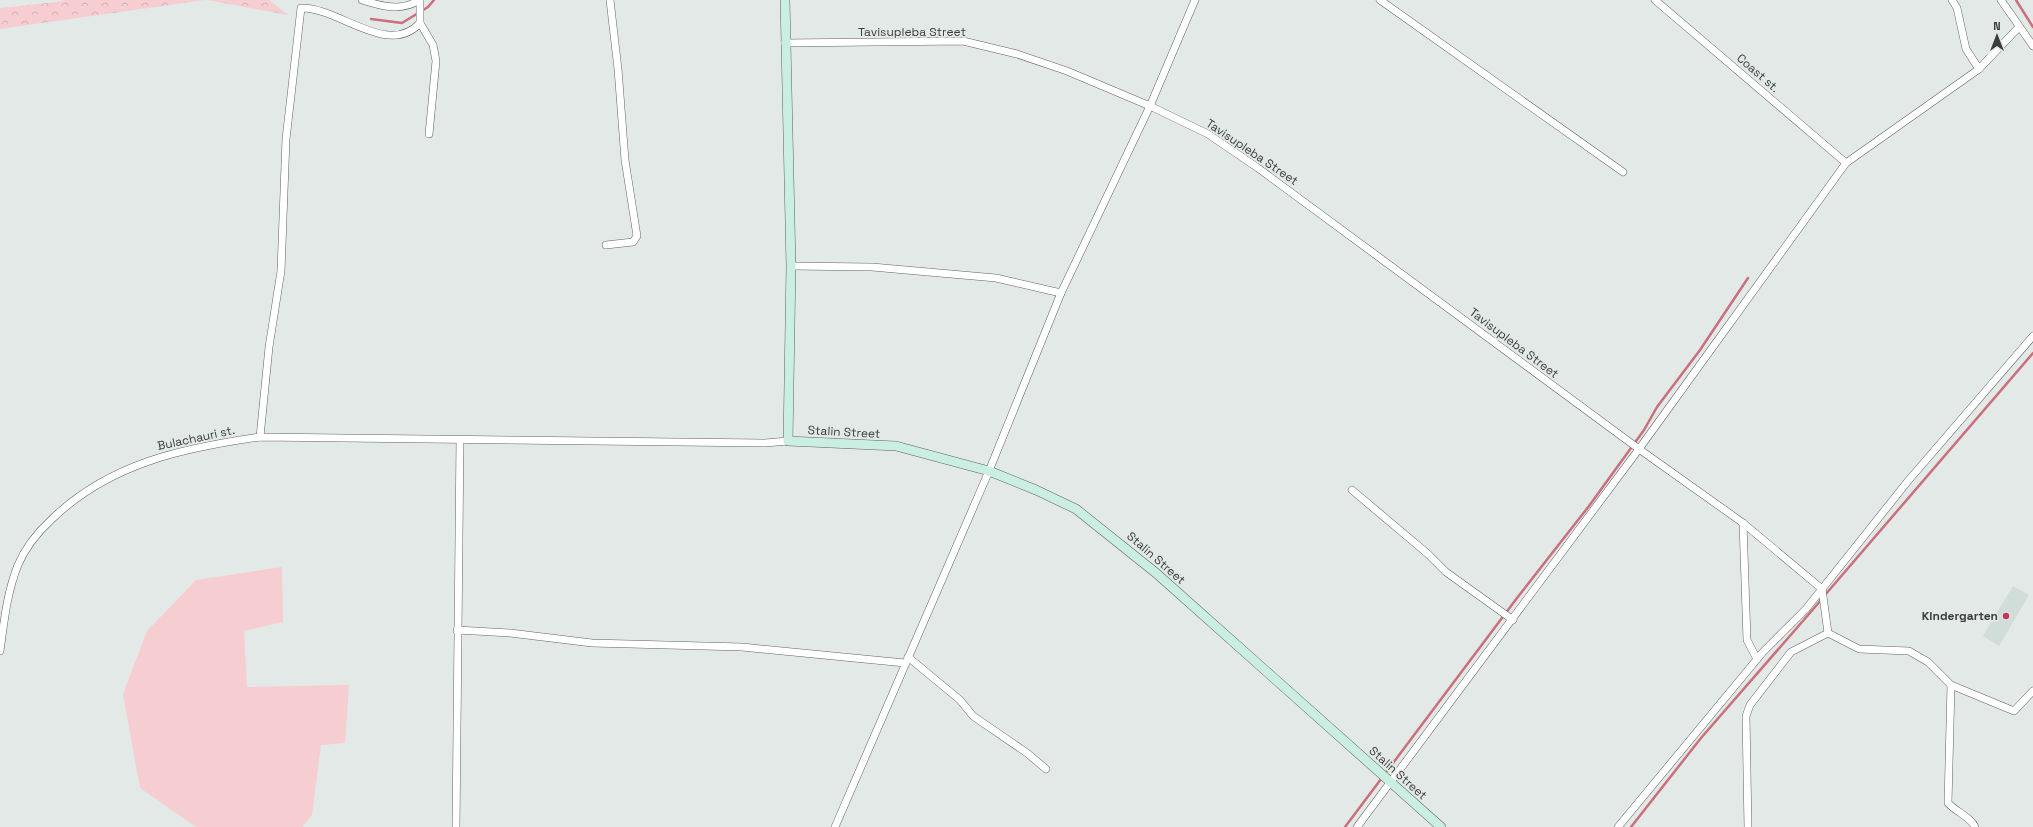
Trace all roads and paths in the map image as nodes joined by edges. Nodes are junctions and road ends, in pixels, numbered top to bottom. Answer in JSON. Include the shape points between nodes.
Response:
{"nodes":[{"id":1,"x":362,"y":0,"type":"edge"},
{"id":2,"x":419,"y":0,"type":"edge"},
{"id":3,"x":610,"y":0,"type":"edge"},
{"id":4,"x":785,"y":0,"type":"edge"},
{"id":5,"x":1195,"y":0,"type":"edge"},
{"id":6,"x":1380,"y":0,"type":"edge"},
{"id":7,"x":1655,"y":0,"type":"edge"},
{"id":8,"x":1952,"y":0,"type":"edge"},
{"id":9,"x":2001,"y":0,"type":"edge"},
{"id":10,"x":420,"y":23,"type":"junction"},
{"id":11,"x":2019,"y":27,"type":"junction"},
{"id":12,"x":785,"y":43,"type":"junction"},
{"id":13,"x":2033,"y":46,"type":"edge"},
{"id":14,"x":1979,"y":69,"type":"junction"},
{"id":15,"x":1150,"y":106,"type":"junction"},
{"id":16,"x":429,"y":134,"type":"dead end"},
{"id":17,"x":1846,"y":163,"type":"junction"},
{"id":18,"x":1623,"y":172,"type":"dead end"},
{"id":19,"x":606,"y":245,"type":"dead end"},
{"id":20,"x":791,"y":266,"type":"junction"},
{"id":21,"x":1061,"y":294,"type":"junction"},
{"id":22,"x":2033,"y":336,"type":"edge"},
{"id":23,"x":260,"y":437,"type":"junction"},
{"id":24,"x":460,"y":440,"type":"junction"},
{"id":25,"x":788,"y":441,"type":"junction"},
{"id":26,"x":1638,"y":449,"type":"junction"},
{"id":27,"x":989,"y":471,"type":"junction"},
{"id":28,"x":1352,"y":490,"type":"dead end"},
{"id":29,"x":1743,"y":523,"type":"junction"},
{"id":30,"x":1822,"y":589,"type":"junction"},
{"id":31,"x":1512,"y":620,"type":"junction"},
{"id":32,"x":457,"y":630,"type":"junction"},
{"id":33,"x":1828,"y":633,"type":"junction"},
{"id":34,"x":0,"y":651,"type":"edge"},
{"id":35,"x":1757,"y":659,"type":"junction"},
{"id":36,"x":906,"y":660,"type":"junction"},
{"id":37,"x":1951,"y":685,"type":"junction"},
{"id":38,"x":2033,"y":692,"type":"edge"},
{"id":39,"x":1046,"y":770,"type":"dead end"},
{"id":40,"x":1390,"y":783,"type":"junction"},
{"id":41,"x":456,"y":827,"type":"edge"},
{"id":42,"x":835,"y":827,"type":"edge"},
{"id":43,"x":1356,"y":827,"type":"edge"},
{"id":44,"x":1441,"y":827,"type":"edge"},
{"id":45,"x":1618,"y":827,"type":"edge"},
{"id":46,"x":1748,"y":827,"type":"edge"},
{"id":47,"x":1975,"y":827,"type":"edge"}],
"edges":[{"from":1,"to":2,"type":"street","via":[[397,8],[411,6]]},
{"from":2,"to":10,"type":"street"},
{"from":3,"to":19,"type":"street","via":[[625,160],[638,236],[633,242]]},
{"from":4,"to":12,"type":"street"},
{"from":5,"to":15,"type":"street"},
{"from":6,"to":18,"type":"street"},
{"from":7,"to":17,"type":"street","name":"Coast st."},
{"from":8,"to":14,"type":"street","via":[[1957,8],[1966,49]]},
{"from":9,"to":11,"type":"street"},
{"from":10,"to":16,"type":"street","via":[[433,45],[436,60]]},
{"from":10,"to":23,"type":"street","via":[[408,33],[384,35],[363,29],[321,10],[301,8],[286,139],[281,271]]},
{"from":11,"to":13,"type":"street"},
{"from":11,"to":14,"type":"street"},
{"from":12,"to":15,"type":"street","name":"Tavisupleba Street","via":[[963,41],[1017,54]]},
{"from":12,"to":20,"type":"street"},
{"from":14,"to":17,"type":"street"},
{"from":15,"to":21,"type":"street"},
{"from":15,"to":26,"type":"street","name":"Tavisupleba Street","via":[[1208,134],[1258,168]]},
{"from":17,"to":26,"type":"street"},
{"from":20,"to":21,"type":"street","via":[[872,267],[996,278]]},
{"from":20,"to":25,"type":"street"},
{"from":21,"to":27,"type":"street"},
{"from":22,"to":30,"type":"street","via":[[1908,481]]},
{"from":23,"to":24,"type":"street","name":"Bulachauri st."},
{"from":23,"to":34,"type":"street","name":"Bulachauri st.","via":[[177,451],[140,463],[104,480],[67,504],[39,531],[18,564],[8,600]]},
{"from":24,"to":25,"type":"street","name":"Bulachauri st.","via":[[765,443]]},
{"from":24,"to":32,"type":"street"},
{"from":25,"to":27,"type":"street","name":"Stalin Street","via":[[896,446]]},
{"from":26,"to":29,"type":"street","name":"Tavisupleba Street"},
{"from":26,"to":31,"type":"street"},
{"from":27,"to":36,"type":"street"},
{"from":27,"to":40,"type":"street","name":"Stalin Street","via":[[1076,509],[1118,541]]},
{"from":28,"to":31,"type":"street","via":[[1446,572]]},
{"from":29,"to":30,"type":"street","name":"Tavisupleba Street"},
{"from":29,"to":35,"type":"street","via":[[1747,640]]},
{"from":30,"to":33,"type":"street"},
{"from":30,"to":35,"type":"street","via":[[1806,610]]},
{"from":31,"to":40,"type":"street"},
{"from":32,"to":36,"type":"street","via":[[592,642],[742,647]]},
{"from":32,"to":41,"type":"street"},
{"from":33,"to":37,"type":"street","via":[[1859,649],[1909,651],[1928,662]]},
{"from":33,"to":46,"type":"street","via":[[1791,652],[1750,705],[1746,716]]},
{"from":35,"to":45,"type":"street"},
{"from":36,"to":39,"type":"street","via":[[960,700],[973,716],[994,729]]},
{"from":36,"to":42,"type":"street"},
{"from":37,"to":38,"type":"street","via":[[2014,711]]},
{"from":37,"to":47,"type":"street","via":[[1948,804],[1973,822]]},
{"from":40,"to":43,"type":"street"},
{"from":40,"to":44,"type":"street","name":"Stalin Street"}]}
